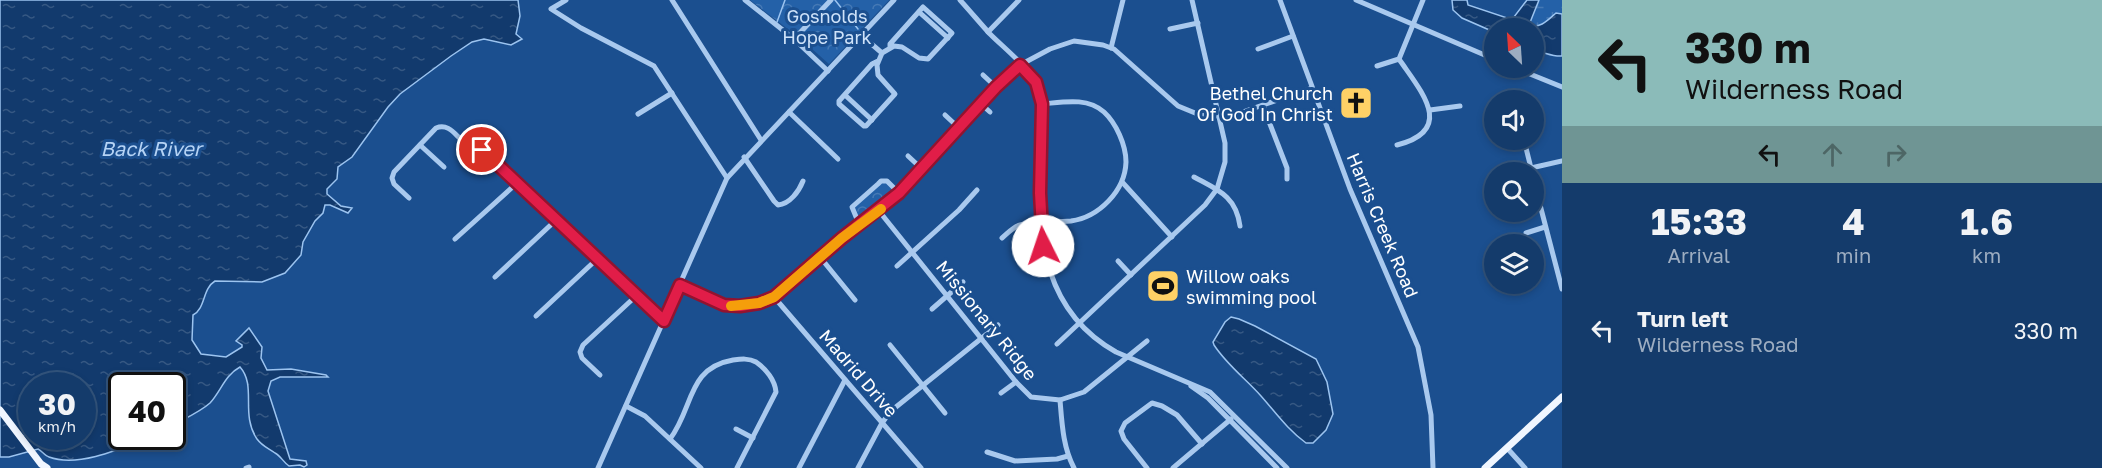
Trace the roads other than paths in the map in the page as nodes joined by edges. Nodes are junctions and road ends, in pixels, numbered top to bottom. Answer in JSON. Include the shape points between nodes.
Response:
{"nodes":[{"id":1,"x":566,"y":0,"type":"edge"},
{"id":2,"x":672,"y":0,"type":"edge"},
{"id":3,"x":745,"y":0,"type":"edge"},
{"id":4,"x":831,"y":0,"type":"edge"},
{"id":5,"x":894,"y":0,"type":"edge"},
{"id":6,"x":960,"y":0,"type":"edge"},
{"id":7,"x":1019,"y":0,"type":"edge"},
{"id":8,"x":1123,"y":0,"type":"edge"},
{"id":9,"x":1192,"y":0,"type":"edge"},
{"id":10,"x":1280,"y":0,"type":"edge"},
{"id":11,"x":1356,"y":0,"type":"edge"},
{"id":12,"x":1423,"y":0,"type":"edge"},
{"id":13,"x":1198,"y":23,"type":"junction"},
{"id":14,"x":1414,"y":24,"type":"junction"},
{"id":15,"x":1170,"y":29,"type":"dead end"},
{"id":16,"x":988,"y":32,"type":"junction"},
{"id":17,"x":861,"y":35,"type":"junction"},
{"id":18,"x":1293,"y":36,"type":"junction"},
{"id":19,"x":794,"y":39,"type":"junction"},
{"id":20,"x":890,"y":48,"type":"junction"},
{"id":21,"x":1111,"y":48,"type":"junction"},
{"id":22,"x":1258,"y":49,"type":"dead end"},
{"id":23,"x":882,"y":53,"type":"junction"},
{"id":24,"x":1484,"y":55,"type":"edge"},
{"id":25,"x":1399,"y":59,"type":"junction"},
{"id":26,"x":878,"y":61,"type":"junction"},
{"id":27,"x":1020,"y":65,"type":"junction"},
{"id":28,"x":1377,"y":66,"type":"dead end"},
{"id":29,"x":828,"y":70,"type":"junction"},
{"id":30,"x":983,"y":75,"type":"dead end"},
{"id":31,"x":1540,"y":78,"type":"edge"},
{"id":32,"x":996,"y":87,"type":"junction"},
{"id":33,"x":1562,"y":87,"type":"edge"},
{"id":34,"x":1312,"y":88,"type":"junction"},
{"id":35,"x":672,"y":93,"type":"junction"},
{"id":36,"x":845,"y":95,"type":"junction"},
{"id":37,"x":981,"y":104,"type":"junction"},
{"id":38,"x":1042,"y":104,"type":"junction"},
{"id":39,"x":1263,"y":106,"type":"junction"},
{"id":40,"x":1460,"y":106,"type":"dead end"},
{"id":41,"x":1430,"y":110,"type":"junction"},
{"id":42,"x":789,"y":112,"type":"junction"},
{"id":43,"x":990,"y":112,"type":"dead end"},
{"id":44,"x":638,"y":114,"type":"dead end"},
{"id":45,"x":945,"y":115,"type":"dead end"},
{"id":46,"x":1220,"y":116,"type":"junction"},
{"id":47,"x":872,"y":120,"type":"junction"},
{"id":48,"x":959,"y":128,"type":"junction"},
{"id":49,"x":761,"y":140,"type":"junction"},
{"id":50,"x":420,"y":145,"type":"junction"},
{"id":51,"x":1397,"y":145,"type":"dead end"},
{"id":52,"x":908,"y":156,"type":"dead end"},
{"id":53,"x":744,"y":157,"type":"junction"},
{"id":54,"x":838,"y":159,"type":"dead end"},
{"id":55,"x":1562,"y":161,"type":"edge"},
{"id":56,"x":1544,"y":166,"type":"edge"},
{"id":57,"x":444,"y":167,"type":"dead end"},
{"id":58,"x":922,"y":169,"type":"junction"},
{"id":59,"x":1194,"y":177,"type":"dead end"},
{"id":60,"x":727,"y":178,"type":"junction"},
{"id":61,"x":1287,"y":179,"type":"dead end"},
{"id":62,"x":803,"y":181,"type":"dead end"},
{"id":63,"x":517,"y":183,"type":"junction"},
{"id":64,"x":1123,"y":183,"type":"junction"},
{"id":65,"x":1216,"y":189,"type":"junction"},
{"id":66,"x":977,"y":190,"type":"dead end"},
{"id":67,"x":899,"y":193,"type":"junction"},
{"id":68,"x":409,"y":198,"type":"dead end"},
{"id":69,"x":879,"y":211,"type":"junction"},
{"id":70,"x":556,"y":220,"type":"junction"},
{"id":71,"x":1544,"y":222,"type":"edge"},
{"id":72,"x":1041,"y":223,"type":"junction"},
{"id":73,"x":860,"y":224,"type":"junction"},
{"id":74,"x":1240,"y":226,"type":"dead end"},
{"id":75,"x":1545,"y":227,"type":"junction"},
{"id":76,"x":1526,"y":233,"type":"dead end"},
{"id":77,"x":1172,"y":237,"type":"junction"},
{"id":78,"x":1002,"y":238,"type":"dead end"},
{"id":79,"x":455,"y":240,"type":"dead end"},
{"id":80,"x":913,"y":253,"type":"junction"},
{"id":81,"x":820,"y":257,"type":"junction"},
{"id":82,"x":597,"y":259,"type":"junction"},
{"id":83,"x":1118,"y":261,"type":"dead end"},
{"id":84,"x":897,"y":266,"type":"dead end"},
{"id":85,"x":1131,"y":275,"type":"junction"},
{"id":86,"x":495,"y":277,"type":"dead end"},
{"id":87,"x":963,"y":282,"type":"dead end"},
{"id":88,"x":680,"y":285,"type":"junction"},
{"id":89,"x":1562,"y":290,"type":"edge"},
{"id":90,"x":636,"y":296,"type":"junction"},
{"id":91,"x":774,"y":297,"type":"junction"},
{"id":92,"x":947,"y":297,"type":"junction"},
{"id":93,"x":855,"y":300,"type":"dead end"},
{"id":94,"x":932,"y":309,"type":"dead end"},
{"id":95,"x":536,"y":316,"type":"dead end"},
{"id":96,"x":664,"y":321,"type":"junction"},
{"id":97,"x":1080,"y":323,"type":"junction"},
{"id":98,"x":998,"y":325,"type":"dead end"},
{"id":99,"x":981,"y":339,"type":"junction"},
{"id":100,"x":1147,"y":341,"type":"dead end"},
{"id":101,"x":1057,"y":344,"type":"dead end"},
{"id":102,"x":890,"y":345,"type":"dead end"},
{"id":103,"x":1129,"y":357,"type":"junction"},
{"id":104,"x":600,"y":375,"type":"dead end"},
{"id":105,"x":845,"y":380,"type":"junction"},
{"id":106,"x":1016,"y":382,"type":"junction"},
{"id":107,"x":1190,"y":384,"type":"junction"},
{"id":108,"x":923,"y":385,"type":"junction"},
{"id":109,"x":1001,"y":393,"type":"dead end"},
{"id":110,"x":1562,"y":397,"type":"edge"},
{"id":111,"x":1060,"y":400,"type":"junction"},
{"id":112,"x":626,"y":406,"type":"junction"},
{"id":113,"x":0,"y":410,"type":"edge"},
{"id":114,"x":945,"y":413,"type":"dead end"},
{"id":115,"x":1236,"y":415,"type":"junction"},
{"id":116,"x":1230,"y":420,"type":"junction"},
{"id":117,"x":882,"y":423,"type":"junction"},
{"id":118,"x":736,"y":429,"type":"dead end"},
{"id":119,"x":753,"y":438,"type":"junction"},
{"id":120,"x":670,"y":439,"type":"junction"},
{"id":121,"x":1202,"y":444,"type":"junction"},
{"id":122,"x":1507,"y":448,"type":"junction"},
{"id":123,"x":987,"y":452,"type":"dead end"},
{"id":124,"x":1068,"y":456,"type":"junction"},
{"id":125,"x":1015,"y":461,"type":"junction"},
{"id":126,"x":43,"y":467,"type":"edge"},
{"id":127,"x":598,"y":468,"type":"edge"},
{"id":128,"x":701,"y":468,"type":"edge"},
{"id":129,"x":737,"y":468,"type":"edge"},
{"id":130,"x":799,"y":468,"type":"edge"},
{"id":131,"x":858,"y":468,"type":"edge"},
{"id":132,"x":921,"y":468,"type":"edge"},
{"id":133,"x":1017,"y":468,"type":"edge"},
{"id":134,"x":1074,"y":468,"type":"edge"},
{"id":135,"x":1147,"y":468,"type":"edge"},
{"id":136,"x":1173,"y":468,"type":"edge"},
{"id":137,"x":1277,"y":468,"type":"edge"},
{"id":138,"x":1287,"y":468,"type":"edge"},
{"id":139,"x":1433,"y":468,"type":"edge"},
{"id":140,"x":1485,"y":468,"type":"edge"},
{"id":141,"x":1525,"y":468,"type":"edge"}],
"edges":[{"from":1,"to":35,"type":"street","via":[[551,9],[654,66]]},
{"from":2,"to":49,"type":"street"},
{"from":3,"to":19,"type":"street"},
{"from":4,"to":19,"type":"street"},
{"from":5,"to":17,"type":"street"},
{"from":6,"to":16,"type":"street"},
{"from":7,"to":16,"type":"street"},
{"from":8,"to":21,"type":"street"},
{"from":9,"to":13,"type":"street"},
{"from":10,"to":18,"type":"street","name":"Harris Creek Road"},
{"from":11,"to":14,"type":"street"},
{"from":12,"to":14,"type":"street"},
{"from":13,"to":15,"type":"street"},
{"from":13,"to":46,"type":"street"},
{"from":14,"to":24,"type":"street"},
{"from":14,"to":25,"type":"street"},
{"from":16,"to":27,"type":"street"},
{"from":17,"to":23,"type":"street"},
{"from":17,"to":29,"type":"street"},
{"from":18,"to":22,"type":"street"},
{"from":18,"to":34,"type":"street","name":"Harris Creek Road"},
{"from":19,"to":29,"type":"street"},
{"from":20,"to":20,"type":"street","via":[[925,7],[952,30],[925,60],[902,47]]},
{"from":20,"to":23,"type":"street"},
{"from":21,"to":27,"type":"street","via":[[1074,41]]},
{"from":21,"to":46,"type":"street","via":[[1178,106]]},
{"from":23,"to":26,"type":"street"},
{"from":25,"to":28,"type":"street"},
{"from":25,"to":41,"type":"street"},
{"from":26,"to":36,"type":"street"},
{"from":26,"to":47,"type":"street","via":[[878,75],[895,94]]},
{"from":27,"to":32,"type":"street"},
{"from":27,"to":38,"type":"street","via":[[1036,82]]},
{"from":29,"to":42,"type":"street"},
{"from":30,"to":32,"type":"street"},
{"from":31,"to":33,"type":"street"},
{"from":32,"to":37,"type":"street"},
{"from":34,"to":39,"type":"street"},
{"from":34,"to":139,"type":"street","name":"Harris Creek Road","via":[[1350,189],[1418,346],[1431,415]]},
{"from":35,"to":44,"type":"street"},
{"from":35,"to":60,"type":"street"},
{"from":36,"to":47,"type":"street"},
{"from":36,"to":47,"type":"street","via":[[839,104],[864,126]]},
{"from":37,"to":43,"type":"street"},
{"from":37,"to":48,"type":"street"},
{"from":38,"to":64,"type":"street","via":[[1088,103],[1106,114],[1113,122],[1126,159]]},
{"from":38,"to":72,"type":"street"},
{"from":39,"to":46,"type":"street"},
{"from":39,"to":61,"type":"street","via":[[1287,168]]},
{"from":40,"to":41,"type":"street"},
{"from":41,"to":51,"type":"street","via":[[1424,132],[1413,141]]},
{"from":42,"to":49,"type":"street"},
{"from":42,"to":54,"type":"street"},
{"from":45,"to":48,"type":"street"},
{"from":46,"to":65,"type":"street","via":[[1225,162]]},
{"from":48,"to":58,"type":"street"},
{"from":49,"to":53,"type":"street"},
{"from":50,"to":57,"type":"street"},
{"from":50,"to":63,"type":"street","via":[[436,128],[447,127],[466,144],[482,150]]},
{"from":50,"to":68,"type":"street","via":[[392,178]]},
{"from":52,"to":58,"type":"street"},
{"from":53,"to":60,"type":"street"},
{"from":53,"to":62,"type":"street","via":[[778,204],[786,203]]},
{"from":55,"to":56,"type":"street"},
{"from":58,"to":67,"type":"street"},
{"from":59,"to":65,"type":"street"},
{"from":60,"to":88,"type":"street"},
{"from":63,"to":70,"type":"street"},
{"from":63,"to":79,"type":"street"},
{"from":64,"to":72,"type":"street","via":[[1103,206],[1088,215],[1072,221]]},
{"from":64,"to":77,"type":"street"},
{"from":65,"to":74,"type":"street","via":[[1236,207]]},
{"from":65,"to":77,"type":"street"},
{"from":66,"to":80,"type":"street"},
{"from":67,"to":69,"type":"street"},
{"from":67,"to":73,"type":"street","via":[[887,181],[881,181],[852,207]]},
{"from":69,"to":73,"type":"street"},
{"from":69,"to":80,"type":"street","name":"Missionary Ridge"},
{"from":70,"to":82,"type":"street"},
{"from":70,"to":86,"type":"street"},
{"from":71,"to":75,"type":"street"},
{"from":72,"to":78,"type":"street","via":[[1017,225]]},
{"from":72,"to":97,"type":"street","via":[[1049,272],[1064,304]]},
{"from":73,"to":81,"type":"street"},
{"from":75,"to":76,"type":"street"},
{"from":75,"to":89,"type":"street"},
{"from":77,"to":85,"type":"street"},
{"from":80,"to":84,"type":"street"},
{"from":80,"to":92,"type":"street","name":"Missionary Ridge"},
{"from":81,"to":91,"type":"street"},
{"from":81,"to":93,"type":"street"},
{"from":82,"to":90,"type":"street"},
{"from":82,"to":95,"type":"street"},
{"from":83,"to":85,"type":"street"},
{"from":85,"to":97,"type":"street"},
{"from":87,"to":92,"type":"street"},
{"from":88,"to":91,"type":"street","via":[[724,305],[759,303]]},
{"from":88,"to":96,"type":"street"},
{"from":90,"to":96,"type":"street"},
{"from":90,"to":104,"type":"street","via":[[583,345],[582,358]]},
{"from":91,"to":105,"type":"street","name":"Madrid Drive"},
{"from":92,"to":94,"type":"street"},
{"from":92,"to":99,"type":"street","name":"Missionary Ridge"},
{"from":96,"to":112,"type":"street"},
{"from":97,"to":101,"type":"street"},
{"from":97,"to":103,"type":"street","via":[[1103,345]]},
{"from":98,"to":99,"type":"street"},
{"from":99,"to":106,"type":"street","name":"Missionary Ridge"},
{"from":99,"to":108,"type":"street"},
{"from":100,"to":103,"type":"street","name":"Missionary Ridge"},
{"from":102,"to":108,"type":"street"},
{"from":103,"to":107,"type":"street"},
{"from":103,"to":111,"type":"street","name":"Missionary Ridge","via":[[1084,392]]},
{"from":105,"to":117,"type":"street","name":"Madrid Drive"},
{"from":105,"to":130,"type":"street"},
{"from":106,"to":109,"type":"street"},
{"from":106,"to":111,"type":"street","name":"Missionary Ridge","via":[[1031,397]]},
{"from":107,"to":115,"type":"street","via":[[1210,392]]},
{"from":107,"to":116,"type":"street"},
{"from":108,"to":114,"type":"street"},
{"from":108,"to":117,"type":"street"},
{"from":110,"to":122,"type":"main road"},
{"from":111,"to":124,"type":"street"},
{"from":112,"to":120,"type":"street","via":[[645,416]]},
{"from":112,"to":127,"type":"street"},
{"from":113,"to":126,"type":"main road"},
{"from":115,"to":116,"type":"street"},
{"from":115,"to":138,"type":"street"},
{"from":116,"to":121,"type":"street"},
{"from":116,"to":137,"type":"street"},
{"from":117,"to":131,"type":"street"},
{"from":117,"to":132,"type":"street","name":"Madrid Drive"},
{"from":118,"to":119,"type":"street"},
{"from":119,"to":120,"type":"street","via":[[776,389],[763,369],[746,359],[721,363],[704,373]]},
{"from":119,"to":129,"type":"street"},
{"from":120,"to":128,"type":"street"},
{"from":121,"to":135,"type":"street","via":[[1177,415],[1157,404],[1148,405],[1121,431]]},
{"from":121,"to":136,"type":"street"},
{"from":122,"to":140,"type":"main road"},
{"from":122,"to":141,"type":"street"},
{"from":123,"to":125,"type":"street"},
{"from":124,"to":125,"type":"street"},
{"from":124,"to":134,"type":"street"},
{"from":125,"to":133,"type":"street"}]}
